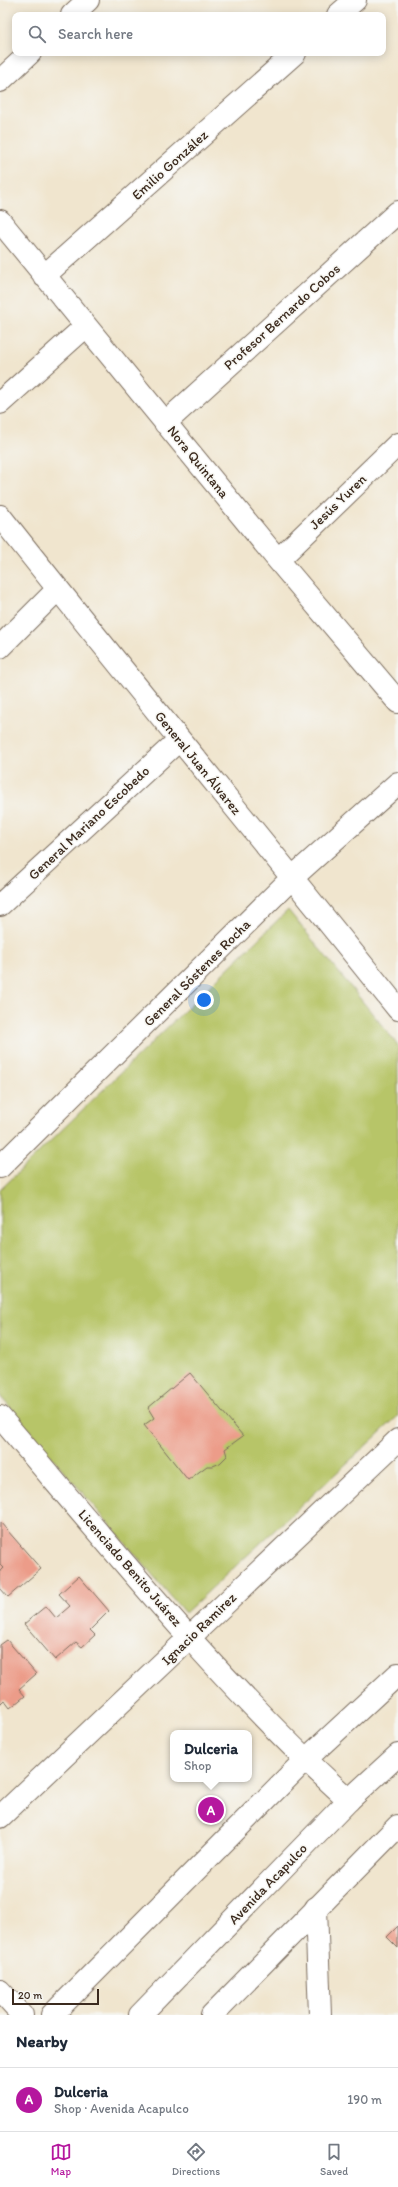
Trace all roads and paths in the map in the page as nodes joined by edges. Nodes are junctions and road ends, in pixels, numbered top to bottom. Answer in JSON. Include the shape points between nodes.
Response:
{"nodes":[{"id":1,"x":88,"y":0,"type":"edge"},
{"id":2,"x":355,"y":0,"type":"edge"},
{"id":3,"x":75,"y":12,"type":"edge"},
{"id":4,"x":341,"y":12,"type":"edge"},
{"id":5,"x":27,"y":56,"type":"edge"},
{"id":6,"x":293,"y":56,"type":"edge"},
{"id":7,"x":0,"y":81,"type":"edge"},
{"id":8,"x":398,"y":212,"type":"edge"},
{"id":9,"x":0,"y":221,"type":"edge"},
{"id":10,"x":44,"y":276,"type":"junction"},
{"id":11,"x":86,"y":326,"type":"junction"},
{"id":12,"x":0,"y":403,"type":"edge"},
{"id":13,"x":165,"y":422,"type":"junction"},
{"id":14,"x":398,"y":444,"type":"edge"},
{"id":15,"x":0,"y":516,"type":"edge"},
{"id":16,"x":278,"y":560,"type":"junction"},
{"id":17,"x":58,"y":589,"type":"junction"},
{"id":18,"x":0,"y":647,"type":"edge"},
{"id":19,"x":398,"y":702,"type":"edge"},
{"id":20,"x":179,"y":740,"type":"junction"},
{"id":21,"x":398,"y":783,"type":"edge"},
{"id":22,"x":293,"y":878,"type":"junction"},
{"id":23,"x":0,"y":905,"type":"edge"},
{"id":24,"x":398,"y":1009,"type":"edge"},
{"id":25,"x":0,"y":1167,"type":"edge"},
{"id":26,"x":0,"y":1417,"type":"edge"},
{"id":27,"x":398,"y":1440,"type":"edge"},
{"id":28,"x":190,"y":1638,"type":"junction"},
{"id":29,"x":398,"y":1674,"type":"edge"},
{"id":30,"x":398,"y":1754,"type":"edge"},
{"id":31,"x":305,"y":1760,"type":"junction"},
{"id":32,"x":350,"y":1800,"type":"junction"},
{"id":33,"x":0,"y":1817,"type":"edge"},
{"id":34,"x":397,"y":1830,"type":"edge"},
{"id":35,"x":316,"y":1908,"type":"junction"},
{"id":36,"x":0,"y":1991,"type":"edge"},
{"id":37,"x":22,"y":2015,"type":"edge"},
{"id":38,"x":52,"y":2015,"type":"edge"},
{"id":39,"x":140,"y":2015,"type":"edge"},
{"id":40,"x":212,"y":2015,"type":"edge"},
{"id":41,"x":320,"y":2015,"type":"edge"}],
"edges":[{"from":1,"to":3,"type":"street"},
{"from":2,"to":4,"type":"street"},
{"from":5,"to":7,"type":"street"},
{"from":6,"to":10,"type":"street","name":"Emilio González"},
{"from":8,"to":13,"type":"street","name":"Profesor Bernardo Cobos"},
{"from":9,"to":10,"type":"street","name":"Nora Quintana"},
{"from":10,"to":11,"type":"street","name":"Nora Quintana"},
{"from":11,"to":12,"type":"street"},
{"from":11,"to":13,"type":"street","name":"Nora Quintana"},
{"from":13,"to":16,"type":"street","name":"Nora Quintana"},
{"from":14,"to":16,"type":"street","name":"Jesús Yuren"},
{"from":15,"to":17,"type":"street","name":"General Juan Álvarez"},
{"from":16,"to":19,"type":"street","name":"Nora Quintana"},
{"from":17,"to":18,"type":"street"},
{"from":17,"to":20,"type":"street","name":"General Juan Álvarez"},
{"from":20,"to":22,"type":"street","name":"General Juan Álvarez"},
{"from":20,"to":23,"type":"street","name":"General Mariano Escobedo"},
{"from":21,"to":22,"type":"street","name":"General Sóstenes Rocha"},
{"from":22,"to":24,"type":"street","name":"General Juan Álvarez"},
{"from":22,"to":25,"type":"street","name":"General Sóstenes Rocha"},
{"from":26,"to":28,"type":"street","name":"Licenciado Benito Juárez"},
{"from":27,"to":28,"type":"street","name":"Ignacio Ramirez"},
{"from":28,"to":31,"type":"street","name":"Licenciado Benito Juárez"},
{"from":28,"to":33,"type":"street","name":"Ignacio Ramirez"},
{"from":29,"to":31,"type":"street"},
{"from":30,"to":32,"type":"street","name":"Avenida Acapulco"},
{"from":31,"to":32,"type":"street","name":"Licenciado Benito Juárez"},
{"from":31,"to":38,"type":"street"},
{"from":32,"to":39,"type":"street","name":"Avenida Acapulco"},
{"from":34,"to":35,"type":"street"},
{"from":35,"to":40,"type":"street"},
{"from":35,"to":41,"type":"street"},
{"from":36,"to":37,"type":"street"}]}
